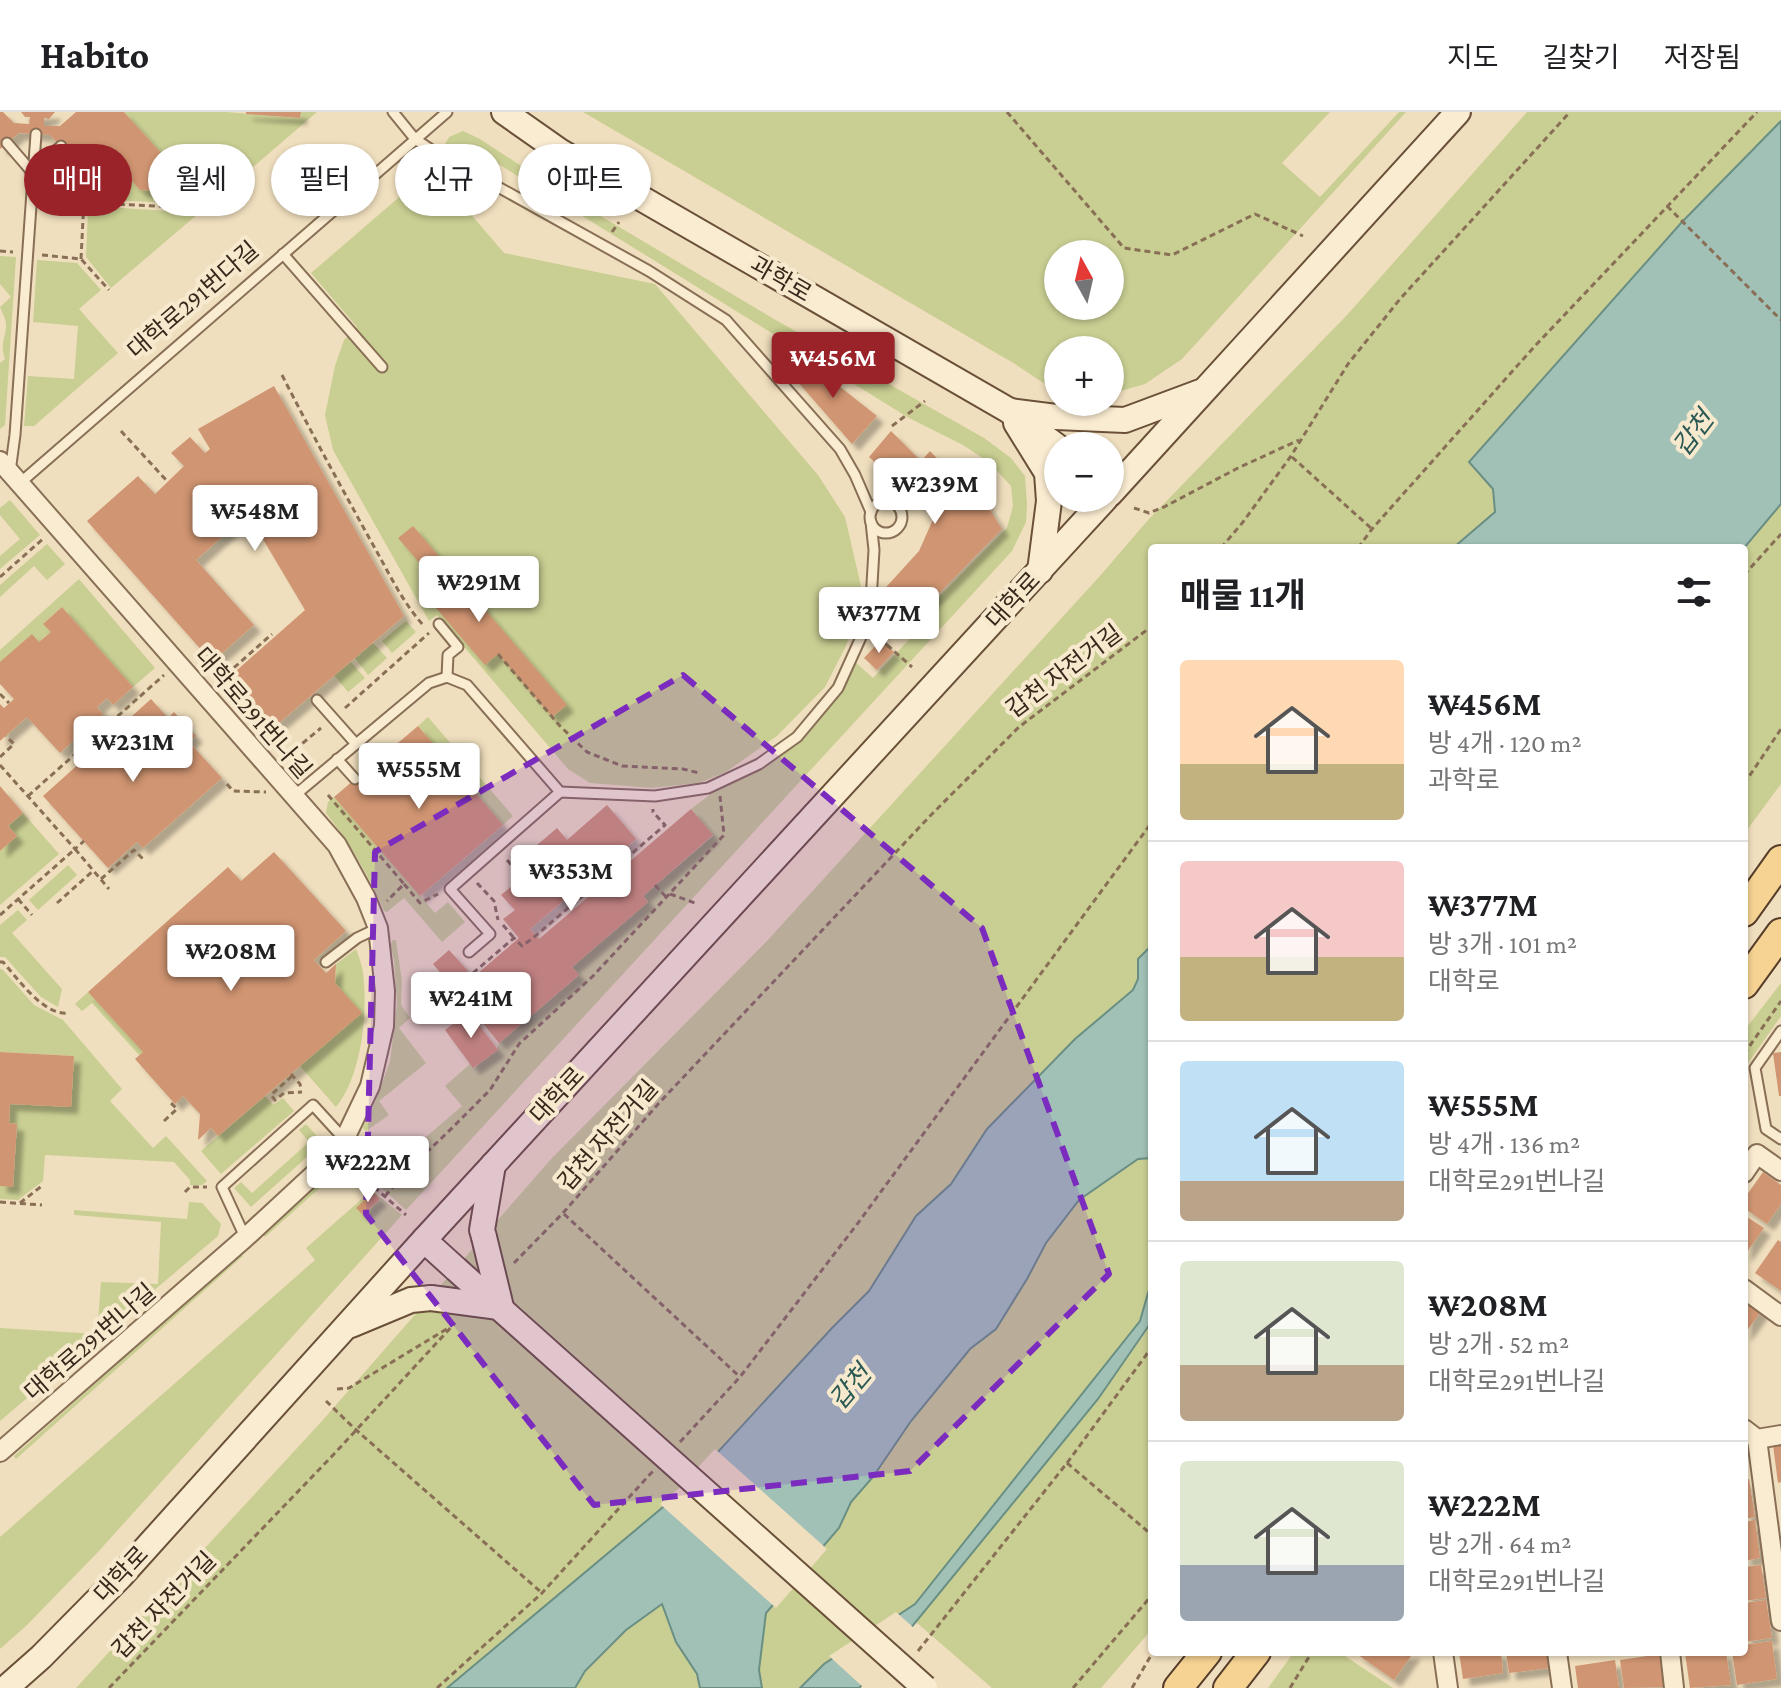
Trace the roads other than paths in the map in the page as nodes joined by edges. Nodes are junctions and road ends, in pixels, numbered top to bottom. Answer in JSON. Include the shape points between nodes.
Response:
{"nodes":[{"id":1,"x":393,"y":112,"type":"edge"},
{"id":2,"x":447,"y":112,"type":"edge"},
{"id":3,"x":504,"y":112,"type":"edge"},
{"id":4,"x":1458,"y":112,"type":"edge"},
{"id":5,"x":36,"y":134,"type":"dead end"},
{"id":6,"x":415,"y":139,"type":"junction"},
{"id":7,"x":7,"y":143,"type":"dead end"},
{"id":8,"x":35,"y":144,"type":"edge"},
{"id":9,"x":24,"y":163,"type":"edge"},
{"id":10,"x":29,"y":216,"type":"edge"},
{"id":11,"x":283,"y":254,"type":"junction"},
{"id":12,"x":382,"y":367,"type":"dead end"},
{"id":13,"x":1206,"y":389,"type":"junction"},
{"id":14,"x":1008,"y":410,"type":"junction"},
{"id":15,"x":1044,"y":437,"type":"edge"},
{"id":16,"x":7,"y":474,"type":"edge"},
{"id":17,"x":1124,"y":476,"type":"edge"},
{"id":18,"x":1092,"y":512,"type":"edge"},
{"id":19,"x":1040,"y":571,"type":"junction"},
{"id":20,"x":439,"y":624,"type":"dead end"},
{"id":21,"x":447,"y":677,"type":"junction"},
{"id":22,"x":317,"y":700,"type":"dead end"},
{"id":23,"x":356,"y":744,"type":"junction"},
{"id":24,"x":337,"y":759,"type":"junction"},
{"id":25,"x":355,"y":779,"type":"dead end"},
{"id":26,"x":560,"y":792,"type":"junction"},
{"id":27,"x":294,"y":796,"type":"junction"},
{"id":28,"x":1781,"y":860,"type":"edge"},
{"id":29,"x":1748,"y":906,"type":"edge"},
{"id":30,"x":378,"y":928,"type":"junction"},
{"id":31,"x":1781,"y":933,"type":"edge"},
{"id":32,"x":469,"y":952,"type":"dead end"},
{"id":33,"x":326,"y":962,"type":"dead end"},
{"id":34,"x":1748,"y":978,"type":"edge"},
{"id":35,"x":1781,"y":1031,"type":"edge"},
{"id":36,"x":1781,"y":1139,"type":"edge"},
{"id":37,"x":345,"y":1140,"type":"junction"},
{"id":38,"x":494,"y":1164,"type":"junction"},
{"id":39,"x":1748,"y":1167,"type":"edge"},
{"id":40,"x":1781,"y":1171,"type":"edge"},
{"id":41,"x":245,"y":1238,"type":"junction"},
{"id":42,"x":424,"y":1240,"type":"junction"},
{"id":43,"x":1748,"y":1292,"type":"edge"},
{"id":44,"x":501,"y":1307,"type":"junction"},
{"id":45,"x":1781,"y":1316,"type":"edge"},
{"id":46,"x":345,"y":1328,"type":"junction"},
{"id":47,"x":1750,"y":1434,"type":"edge"},
{"id":48,"x":1781,"y":1435,"type":"edge"},
{"id":49,"x":0,"y":1452,"type":"edge"},
{"id":50,"x":1781,"y":1621,"type":"edge"},
{"id":51,"x":1204,"y":1656,"type":"edge"},
{"id":52,"x":1253,"y":1656,"type":"edge"},
{"id":53,"x":1444,"y":1656,"type":"edge"},
{"id":54,"x":1558,"y":1656,"type":"edge"},
{"id":55,"x":1670,"y":1656,"type":"edge"},
{"id":56,"x":1230,"y":1687,"type":"edge"},
{"id":57,"x":6,"y":1688,"type":"edge"},
{"id":58,"x":925,"y":1688,"type":"edge"},
{"id":59,"x":1178,"y":1688,"type":"edge"},
{"id":60,"x":1448,"y":1688,"type":"edge"},
{"id":61,"x":1562,"y":1688,"type":"edge"},
{"id":62,"x":1674,"y":1688,"type":"edge"}],
"edges":[{"from":1,"to":6,"type":"lane"},
{"from":2,"to":6,"type":"lane","name":"대학로291번다길"},
{"from":3,"to":14,"type":"main road","name":"과학로","via":[[561,152]]},
{"from":4,"to":13,"type":"main road","name":"대학로"},
{"from":5,"to":8,"type":"lane"},
{"from":6,"to":11,"type":"lane","name":"대학로291번다길"},
{"from":6,"to":26,"type":"lane","via":[[726,320],[840,449],[871,517],[871,601],[862,635],[838,688],[797,737],[759,764],[708,788],[655,796]]},
{"from":7,"to":9,"type":"lane"},
{"from":10,"to":16,"type":"lane","via":[[15,435]]},
{"from":11,"to":12,"type":"lane"},
{"from":11,"to":16,"type":"lane","name":"대학로291번다길"},
{"from":13,"to":14,"type":"main road","via":[[1125,420]]},
{"from":13,"to":17,"type":"main road","name":"대학로"},
{"from":14,"to":15,"type":"main road","name":"과학로"},
{"from":14,"to":19,"type":"main road","via":[[1047,473]]},
{"from":16,"to":27,"type":"street","name":"대학로291번나길"},
{"from":18,"to":19,"type":"main road","name":"대학로"},
{"from":19,"to":38,"type":"main road","name":"대학로"},
{"from":20,"to":21,"type":"lane","via":[[458,647],[448,655]]},
{"from":21,"to":23,"type":"lane","via":[[429,683]]},
{"from":21,"to":26,"type":"lane","via":[[467,685]]},
{"from":22,"to":23,"type":"lane"},
{"from":23,"to":24,"type":"lane"},
{"from":24,"to":25,"type":"lane"},
{"from":24,"to":27,"type":"lane"},
{"from":26,"to":32,"type":"lane","via":[[450,889],[490,934]]},
{"from":27,"to":30,"type":"street","name":"대학로291번나길","via":[[337,845]]},
{"from":28,"to":29,"type":"main road"},
{"from":30,"to":33,"type":"lane"},
{"from":30,"to":37,"type":"street","name":"대학로291번나길","via":[[384,1026],[370,1086]]},
{"from":31,"to":34,"type":"main road"},
{"from":35,"to":36,"type":"lane","via":[[1755,1068],[1766,1129]]},
{"from":37,"to":41,"type":"street","name":"대학로291번나길"},
{"from":37,"to":41,"type":"lane","via":[[313,1105],[222,1187]]},
{"from":38,"to":42,"type":"main road","name":"대학로"},
{"from":38,"to":44,"type":"main road","bridge":true,"via":[[482,1230]]},
{"from":39,"to":40,"type":"street","via":[[1757,1154]]},
{"from":41,"to":49,"type":"street","name":"대학로291번나길"},
{"from":42,"to":44,"type":"main road","bridge":true},
{"from":42,"to":46,"type":"main road","name":"대학로"},
{"from":43,"to":45,"type":"street"},
{"from":44,"to":46,"type":"main road","bridge":true,"via":[[411,1300]]},
{"from":44,"to":58,"type":"main road","bridge":true},
{"from":46,"to":57,"type":"main road","name":"대학로","via":[[120,1577]]},
{"from":47,"to":48,"type":"street"},
{"from":47,"to":50,"type":"street"},
{"from":51,"to":59,"type":"main road"},
{"from":52,"to":56,"type":"main road"},
{"from":53,"to":60,"type":"street"},
{"from":54,"to":61,"type":"street"},
{"from":55,"to":62,"type":"street"}]}
